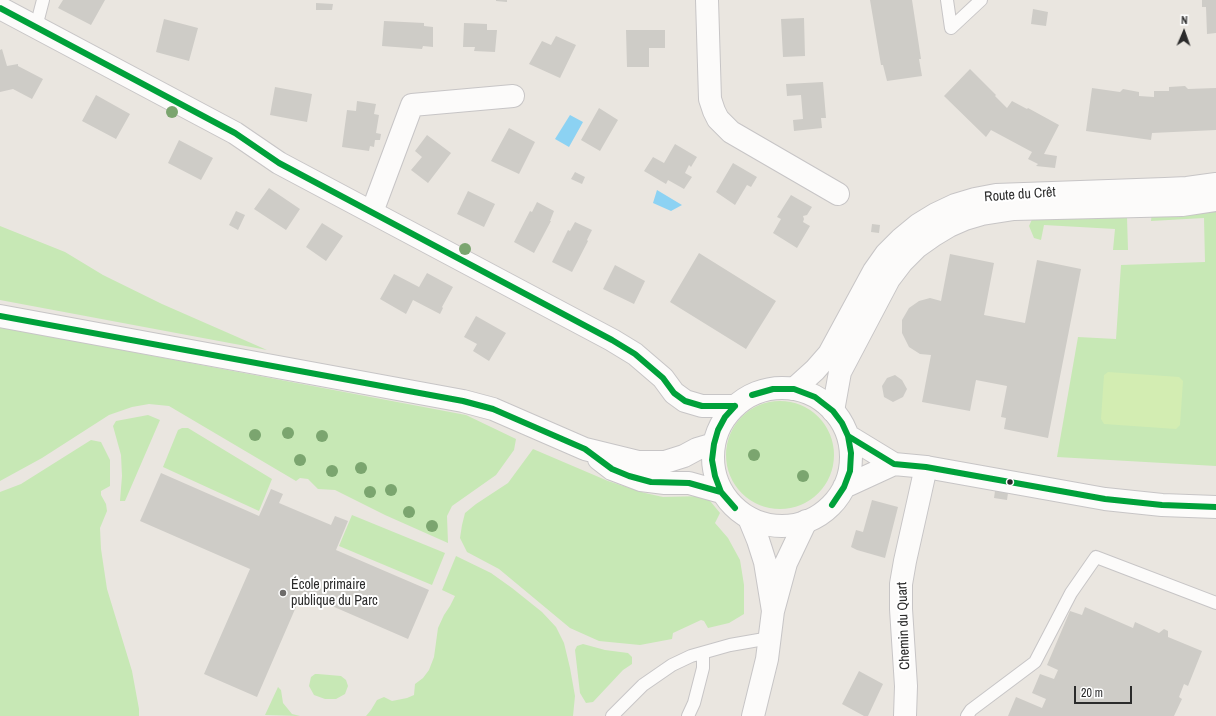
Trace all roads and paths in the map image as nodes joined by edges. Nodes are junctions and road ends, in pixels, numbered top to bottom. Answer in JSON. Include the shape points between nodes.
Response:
{"nodes":[{"id":1,"x":43,"y":0,"type":"edge"},
{"id":2,"x":707,"y":0,"type":"edge"},
{"id":3,"x":947,"y":0,"type":"edge"},
{"id":4,"x":981,"y":0,"type":"edge"},
{"id":5,"x":0,"y":8,"type":"edge"},
{"id":6,"x":36,"y":27,"type":"junction"},
{"id":7,"x":513,"y":96,"type":"dead end"},
{"id":8,"x":1216,"y":184,"type":"edge"},
{"id":9,"x":838,"y":194,"type":"dead end"},
{"id":10,"x":1216,"y":200,"type":"edge"},
{"id":11,"x":372,"y":212,"type":"junction"},
{"id":12,"x":0,"y":316,"type":"edge"},
{"id":13,"x":794,"y":389,"type":"junction"},
{"id":14,"x":735,"y":406,"type":"junction"},
{"id":15,"x":833,"y":411,"type":"junction"},
{"id":16,"x":848,"y":436,"type":"junction"},
{"id":17,"x":714,"y":444,"type":"junction"},
{"id":18,"x":585,"y":449,"type":"junction"},
{"id":19,"x":894,"y":464,"type":"junction"},
{"id":20,"x":926,"y":467,"type":"junction"},
{"id":21,"x":844,"y":487,"type":"junction"},
{"id":22,"x":722,"y":492,"type":"junction"},
{"id":23,"x":1216,"y":507,"type":"edge"},
{"id":24,"x":749,"y":518,"type":"junction"},
{"id":25,"x":806,"y":521,"type":"junction"},
{"id":26,"x":1216,"y":603,"type":"edge"},
{"id":27,"x":773,"y":611,"type":"junction"},
{"id":28,"x":770,"y":638,"type":"junction"},
{"id":29,"x":703,"y":653,"type":"junction"},
{"id":30,"x":612,"y":716,"type":"edge"},
{"id":31,"x":688,"y":716,"type":"edge"},
{"id":32,"x":753,"y":716,"type":"edge"},
{"id":33,"x":905,"y":716,"type":"edge"},
{"id":34,"x":967,"y":716,"type":"edge"}],
"edges":[{"from":1,"to":6,"type":"lane"},
{"from":2,"to":9,"type":"street","via":[[710,99],[718,119],[731,132]]},
{"from":3,"to":4,"type":"lane","via":[[951,28]]},
{"from":5,"to":6,"type":"street"},
{"from":6,"to":11,"type":"street","via":[[235,133],[279,163]]},
{"from":7,"to":11,"type":"street","via":[[412,105]]},
{"from":8,"to":13,"type":"street","name":"Route du Crêt","via":[[1187,188],[996,195],[955,205],[936,214],[912,230],[886,254],[874,271],[829,354]]},
{"from":10,"to":15,"type":"street","name":"Route du Crêt","via":[[1182,205],[1014,209],[982,214],[949,226],[917,247],[889,279],[840,372]]},
{"from":11,"to":14,"type":"street","via":[[612,340],[635,354],[685,401],[702,406]]},
{"from":12,"to":18,"type":"street","via":[[463,401],[493,409]]},
{"from":13,"to":14,"type":"street","via":[[773,389],[752,395]]},
{"from":13,"to":15,"type":"street","via":[[815,397]]},
{"from":14,"to":17,"type":"street","via":[[725,417]]},
{"from":15,"to":16,"type":"street"},
{"from":16,"to":19,"type":"street"},
{"from":16,"to":21,"type":"street","via":[[851,453],[850,471]]},
{"from":17,"to":18,"type":"street","via":[[665,462],[653,463],[638,462]]},
{"from":17,"to":22,"type":"street","via":[[712,460]]},
{"from":18,"to":22,"type":"street","via":[[612,469],[641,480],[689,483]]},
{"from":19,"to":20,"type":"street"},
{"from":19,"to":21,"type":"street"},
{"from":20,"to":23,"type":"street","via":[[1105,499]]},
{"from":20,"to":33,"type":"street","name":"Chemin du Quart","via":[[901,584]]},
{"from":21,"to":25,"type":"street","via":[[830,506],[815,518]]},
{"from":22,"to":24,"type":"street","via":[[735,508]]},
{"from":24,"to":25,"type":"street","via":[[773,526],[795,525]]},
{"from":24,"to":27,"type":"street","via":[[765,562]]},
{"from":25,"to":27,"type":"street","via":[[786,563]]},
{"from":26,"to":34,"type":"lane","via":[[1096,557],[1072,593],[1035,662],[971,710]]},
{"from":27,"to":28,"type":"street"},
{"from":28,"to":29,"type":"lane"},
{"from":28,"to":32,"type":"street"},
{"from":29,"to":30,"type":"lane","via":[[691,656],[657,675]]},
{"from":29,"to":31,"type":"lane","via":[[704,668]]}]}
